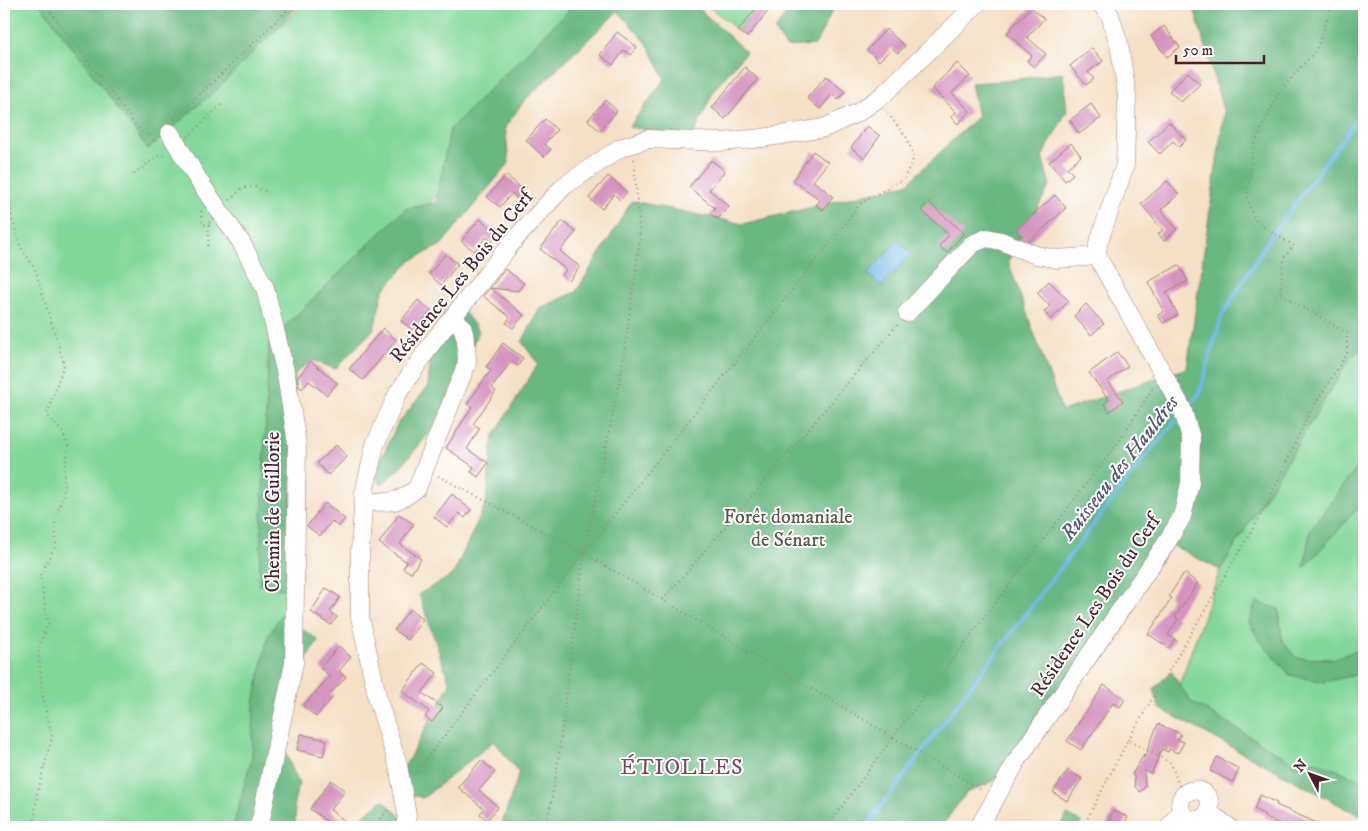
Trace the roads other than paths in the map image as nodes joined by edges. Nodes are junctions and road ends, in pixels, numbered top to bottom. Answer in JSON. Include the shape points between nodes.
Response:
{"nodes":[{"id":1,"x":977,"y":4,"type":"edge"},
{"id":2,"x":1101,"y":4,"type":"edge"},
{"id":3,"x":173,"y":138,"type":"road end"},
{"id":4,"x":1097,"y":256,"type":"junction"},
{"id":5,"x":907,"y":313,"type":"road end"},
{"id":6,"x":453,"y":317,"type":"junction"},
{"id":7,"x":364,"y":501,"type":"junction"},
{"id":8,"x":1180,"y":812,"type":"junction"},
{"id":9,"x":1208,"y":812,"type":"junction"},
{"id":10,"x":258,"y":827,"type":"edge"},
{"id":11,"x":405,"y":827,"type":"edge"},
{"id":12,"x":979,"y":827,"type":"edge"},
{"id":13,"x":1169,"y":827,"type":"edge"},
{"id":14,"x":1229,"y":827,"type":"edge"}],
"edges":[{"from":1,"to":6,"type":"street","name":"Résidence Les Bois du Cerf","via":[[877,100],[824,128],[722,142],[648,139],[620,148],[564,186],[515,239]]},
{"from":2,"to":4,"type":"street","via":[[1110,15],[1119,44],[1127,95],[1125,165],[1098,244]]},
{"from":3,"to":10,"type":"street","name":"Chemin de Guillorie","via":[[241,242],[265,288],[286,375],[297,444],[294,663]]},
{"from":4,"to":5,"type":"street","via":[[1057,259],[986,238],[972,244]]},
{"from":4,"to":12,"type":"street","name":"Résidence Les Bois du Cerf","via":[[1184,412],[1191,438],[1190,483],[1182,517],[1165,545],[1018,758]]},
{"from":6,"to":7,"type":"street","name":"Résidence Les Bois du Cerf","via":[[398,392],[375,445]]},
{"from":6,"to":7,"type":"street","via":[[462,326],[467,364],[417,488],[407,497],[392,503]]},
{"from":7,"to":11,"type":"street","name":"Résidence Les Bois du Cerf","via":[[360,617],[378,700],[398,765],[407,815]]},
{"from":8,"to":9,"type":"street","via":[[1193,821],[1203,818]]},
{"from":8,"to":9,"type":"street","via":[[1180,801],[1185,793],[1195,790],[1206,794],[1210,804]]},
{"from":8,"to":13,"type":"street"},
{"from":9,"to":14,"type":"street"}]}
